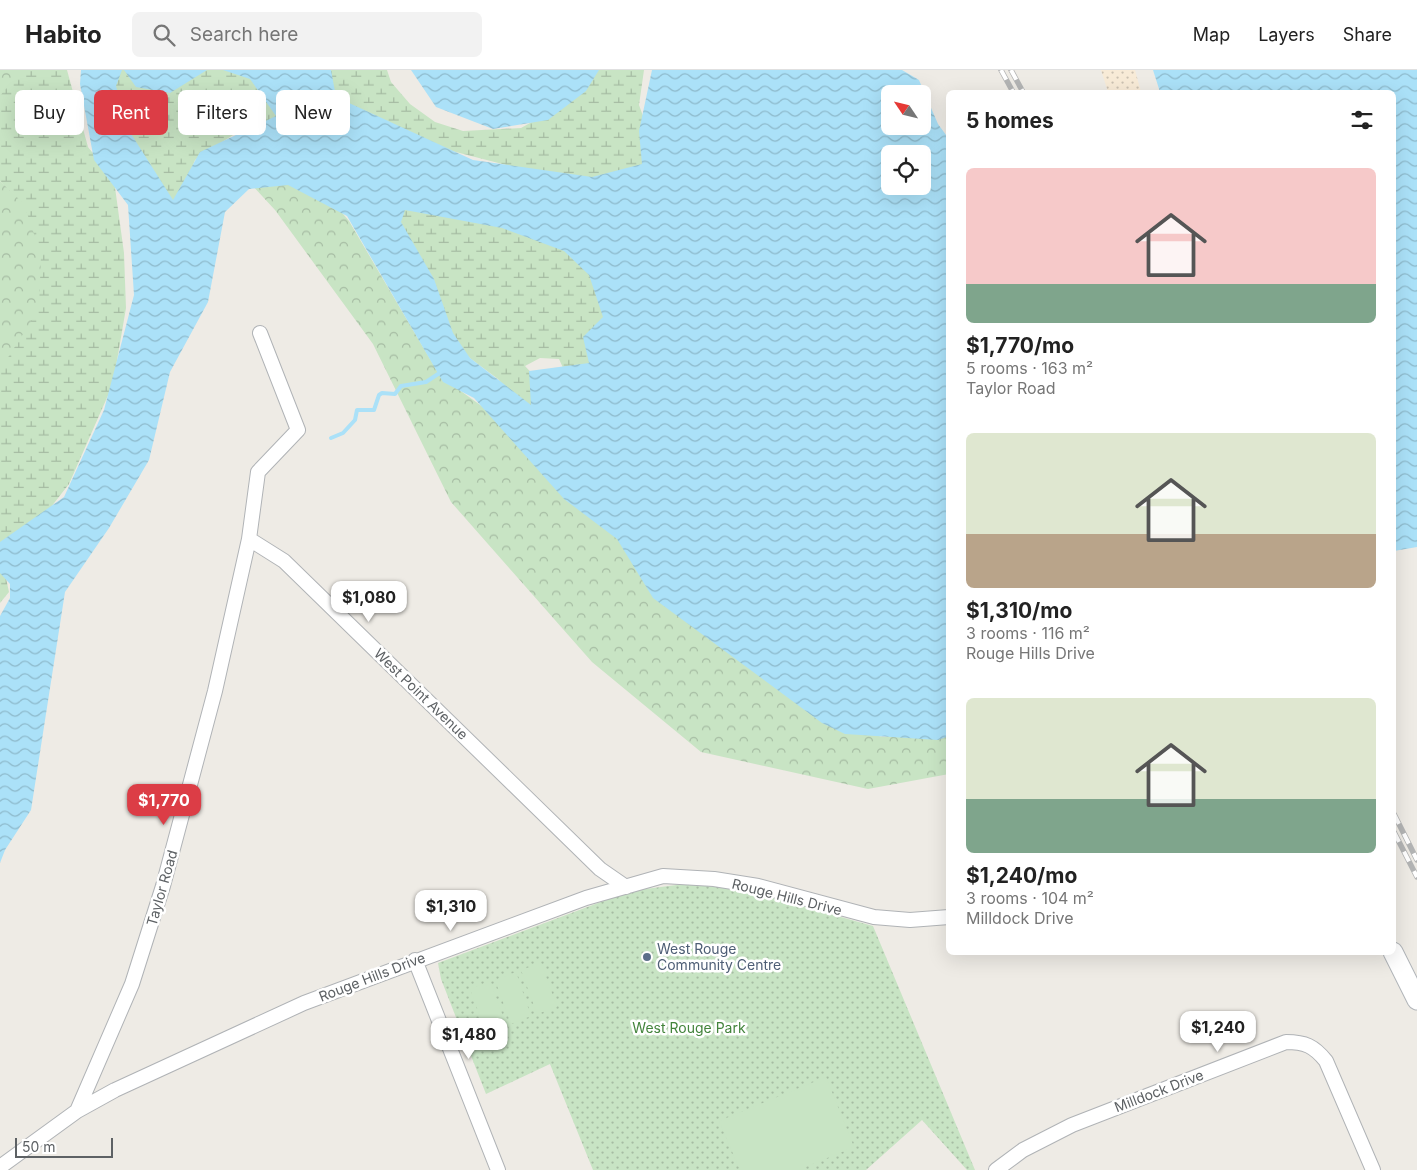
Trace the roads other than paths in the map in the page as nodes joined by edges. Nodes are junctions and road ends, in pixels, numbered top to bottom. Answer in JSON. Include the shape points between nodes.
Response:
{"nodes":[{"id":1,"x":260,"y":333,"type":"dead end"},
{"id":2,"x":248,"y":539,"type":"junction"},
{"id":3,"x":626,"y":887,"type":"junction"},
{"id":4,"x":946,"y":917,"type":"edge"},
{"id":5,"x":1394,"y":955,"type":"edge"},
{"id":6,"x":415,"y":960,"type":"junction"},
{"id":7,"x":1417,"y":1000,"type":"edge"},
{"id":8,"x":77,"y":1112,"type":"junction"},
{"id":9,"x":0,"y":1167,"type":"edge"},
{"id":10,"x":498,"y":1170,"type":"edge"},
{"id":11,"x":996,"y":1170,"type":"edge"},
{"id":12,"x":1373,"y":1170,"type":"edge"}],
"edges":[{"from":1,"to":2,"type":"street","via":[[298,430],[258,472]]},
{"from":2,"to":3,"type":"street","name":"West Point Avenue","via":[[284,560],[600,869]]},
{"from":2,"to":8,"type":"street","name":"Taylor Road","via":[[215,691],[163,886],[132,984]]},
{"from":3,"to":4,"type":"street","name":"Rouge Hills Drive","via":[[663,876],[714,879],[758,886],[874,917],[910,920]]},
{"from":3,"to":6,"type":"street","name":"Rouge Hills Drive","via":[[586,898]]},
{"from":5,"to":7,"type":"street"},
{"from":6,"to":8,"type":"street","name":"Rouge Hills Drive","via":[[304,1002],[115,1090]]},
{"from":6,"to":10,"type":"street"},
{"from":8,"to":9,"type":"street","name":"Rouge Hills Drive"},
{"from":11,"to":12,"type":"street","name":"Milldock Drive","via":[[1023,1150],[1072,1125],[1286,1042],[1302,1042],[1316,1049],[1326,1061]]}]}
